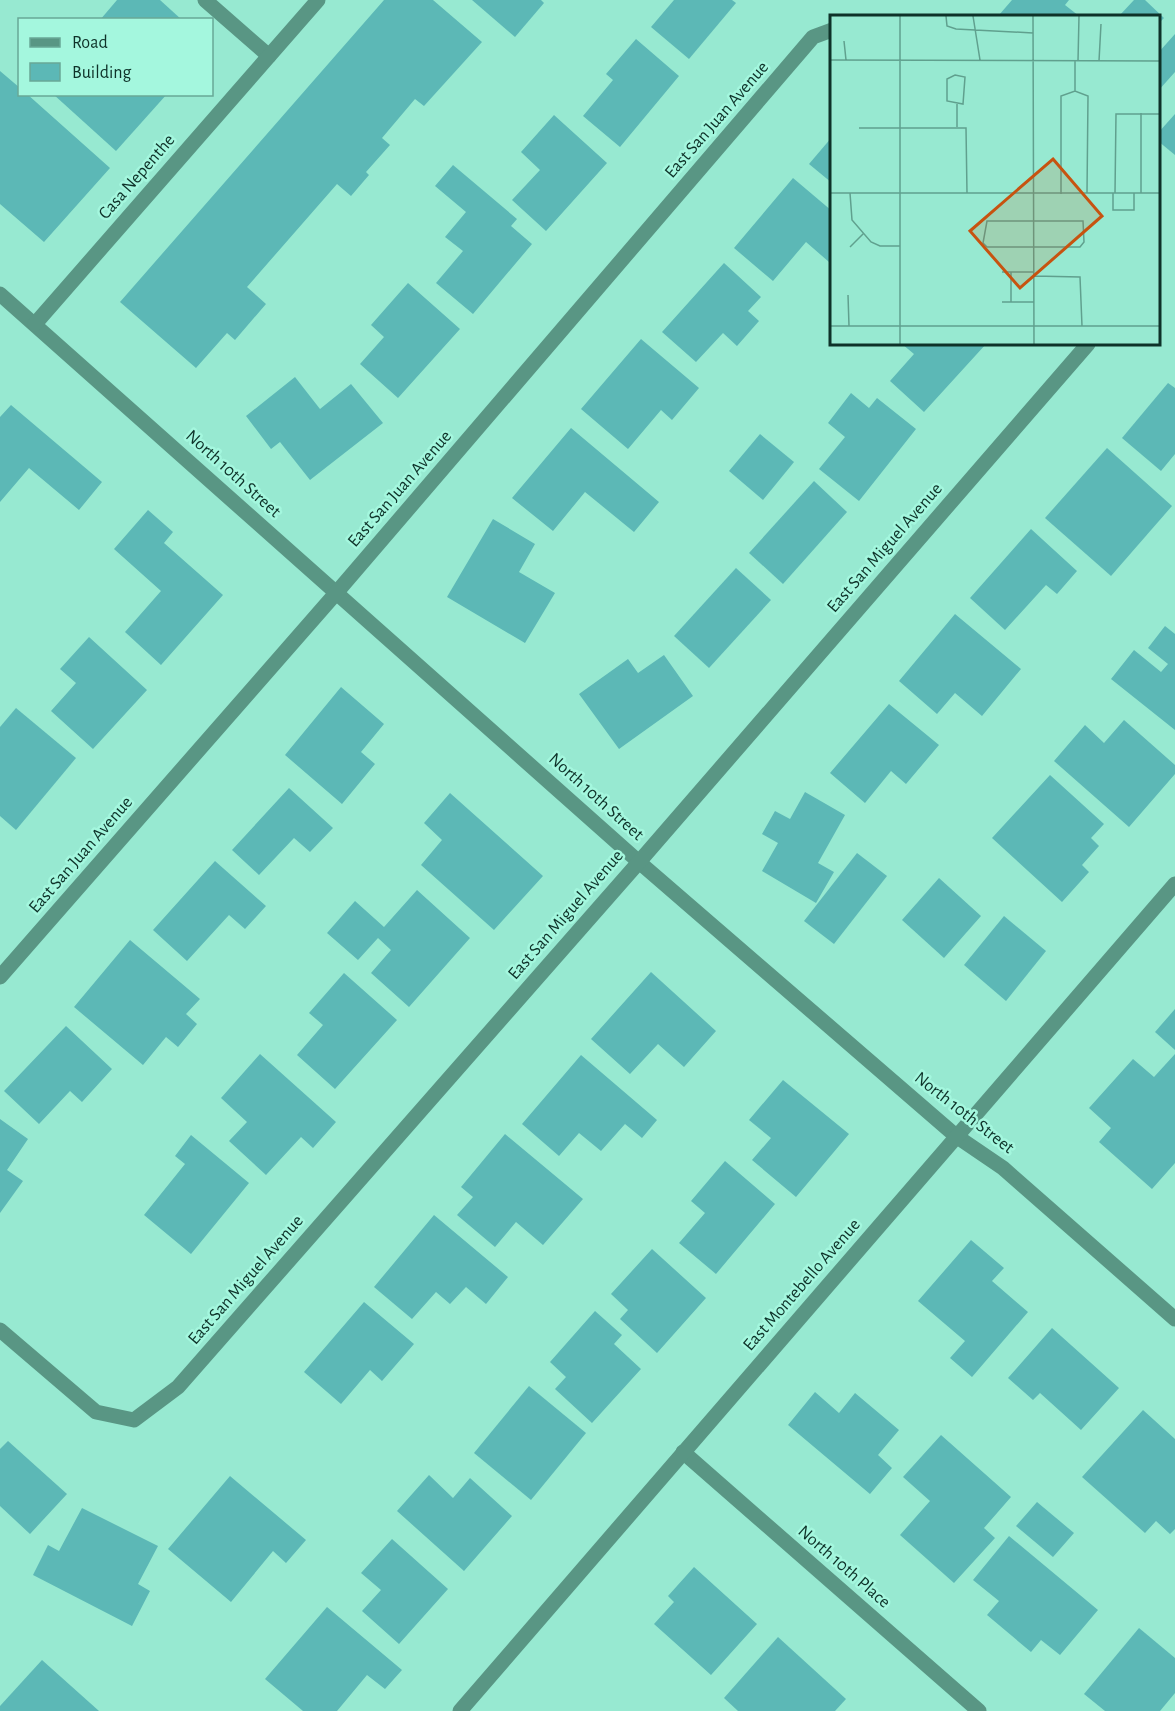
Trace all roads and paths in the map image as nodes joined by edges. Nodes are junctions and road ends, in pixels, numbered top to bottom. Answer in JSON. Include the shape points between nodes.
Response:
{"nodes":[{"id":1,"x":205,"y":0,"type":"edge"},
{"id":2,"x":318,"y":0,"type":"edge"},
{"id":3,"x":830,"y":30,"type":"edge"},
{"id":4,"x":269,"y":56,"type":"junction"},
{"id":5,"x":0,"y":294,"type":"edge"},
{"id":6,"x":35,"y":324,"type":"junction"},
{"id":7,"x":1087,"y":345,"type":"edge"},
{"id":8,"x":337,"y":592,"type":"junction"},
{"id":9,"x":639,"y":862,"type":"junction"},
{"id":10,"x":1175,"y":884,"type":"edge"},
{"id":11,"x":0,"y":977,"type":"edge"},
{"id":12,"x":956,"y":1136,"type":"junction"},
{"id":13,"x":1175,"y":1318,"type":"edge"},
{"id":14,"x":0,"y":1330,"type":"edge"},
{"id":15,"x":682,"y":1452,"type":"junction"},
{"id":16,"x":460,"y":1711,"type":"edge"},
{"id":17,"x":979,"y":1711,"type":"edge"}],
"edges":[{"from":1,"to":4,"type":"street"},
{"from":2,"to":4,"type":"street","name":"Casa Nepenthe"},
{"from":3,"to":8,"type":"street","name":"East San Juan Avenue","via":[[813,37]]},
{"from":4,"to":6,"type":"street","name":"Casa Nepenthe"},
{"from":5,"to":6,"type":"street","name":"North 10th Street"},
{"from":6,"to":8,"type":"street","name":"North 10th Street"},
{"from":7,"to":9,"type":"street","name":"East San Miguel Avenue"},
{"from":8,"to":9,"type":"street","name":"North 10th Street"},
{"from":8,"to":11,"type":"street","name":"East San Juan Avenue"},
{"from":9,"to":12,"type":"street","name":"North 10th Street"},
{"from":9,"to":14,"type":"street","name":"East San Miguel Avenue","via":[[178,1387],[134,1420],[96,1412]]},
{"from":10,"to":12,"type":"street","name":"East Montebello Avenue"},
{"from":12,"to":13,"type":"street","name":"North 10th Street","via":[[1003,1168]]},
{"from":12,"to":15,"type":"street","name":"East Montebello Avenue"},
{"from":15,"to":16,"type":"street","name":"East Montebello Avenue"},
{"from":15,"to":17,"type":"street","name":"North 10th Place"}]}
